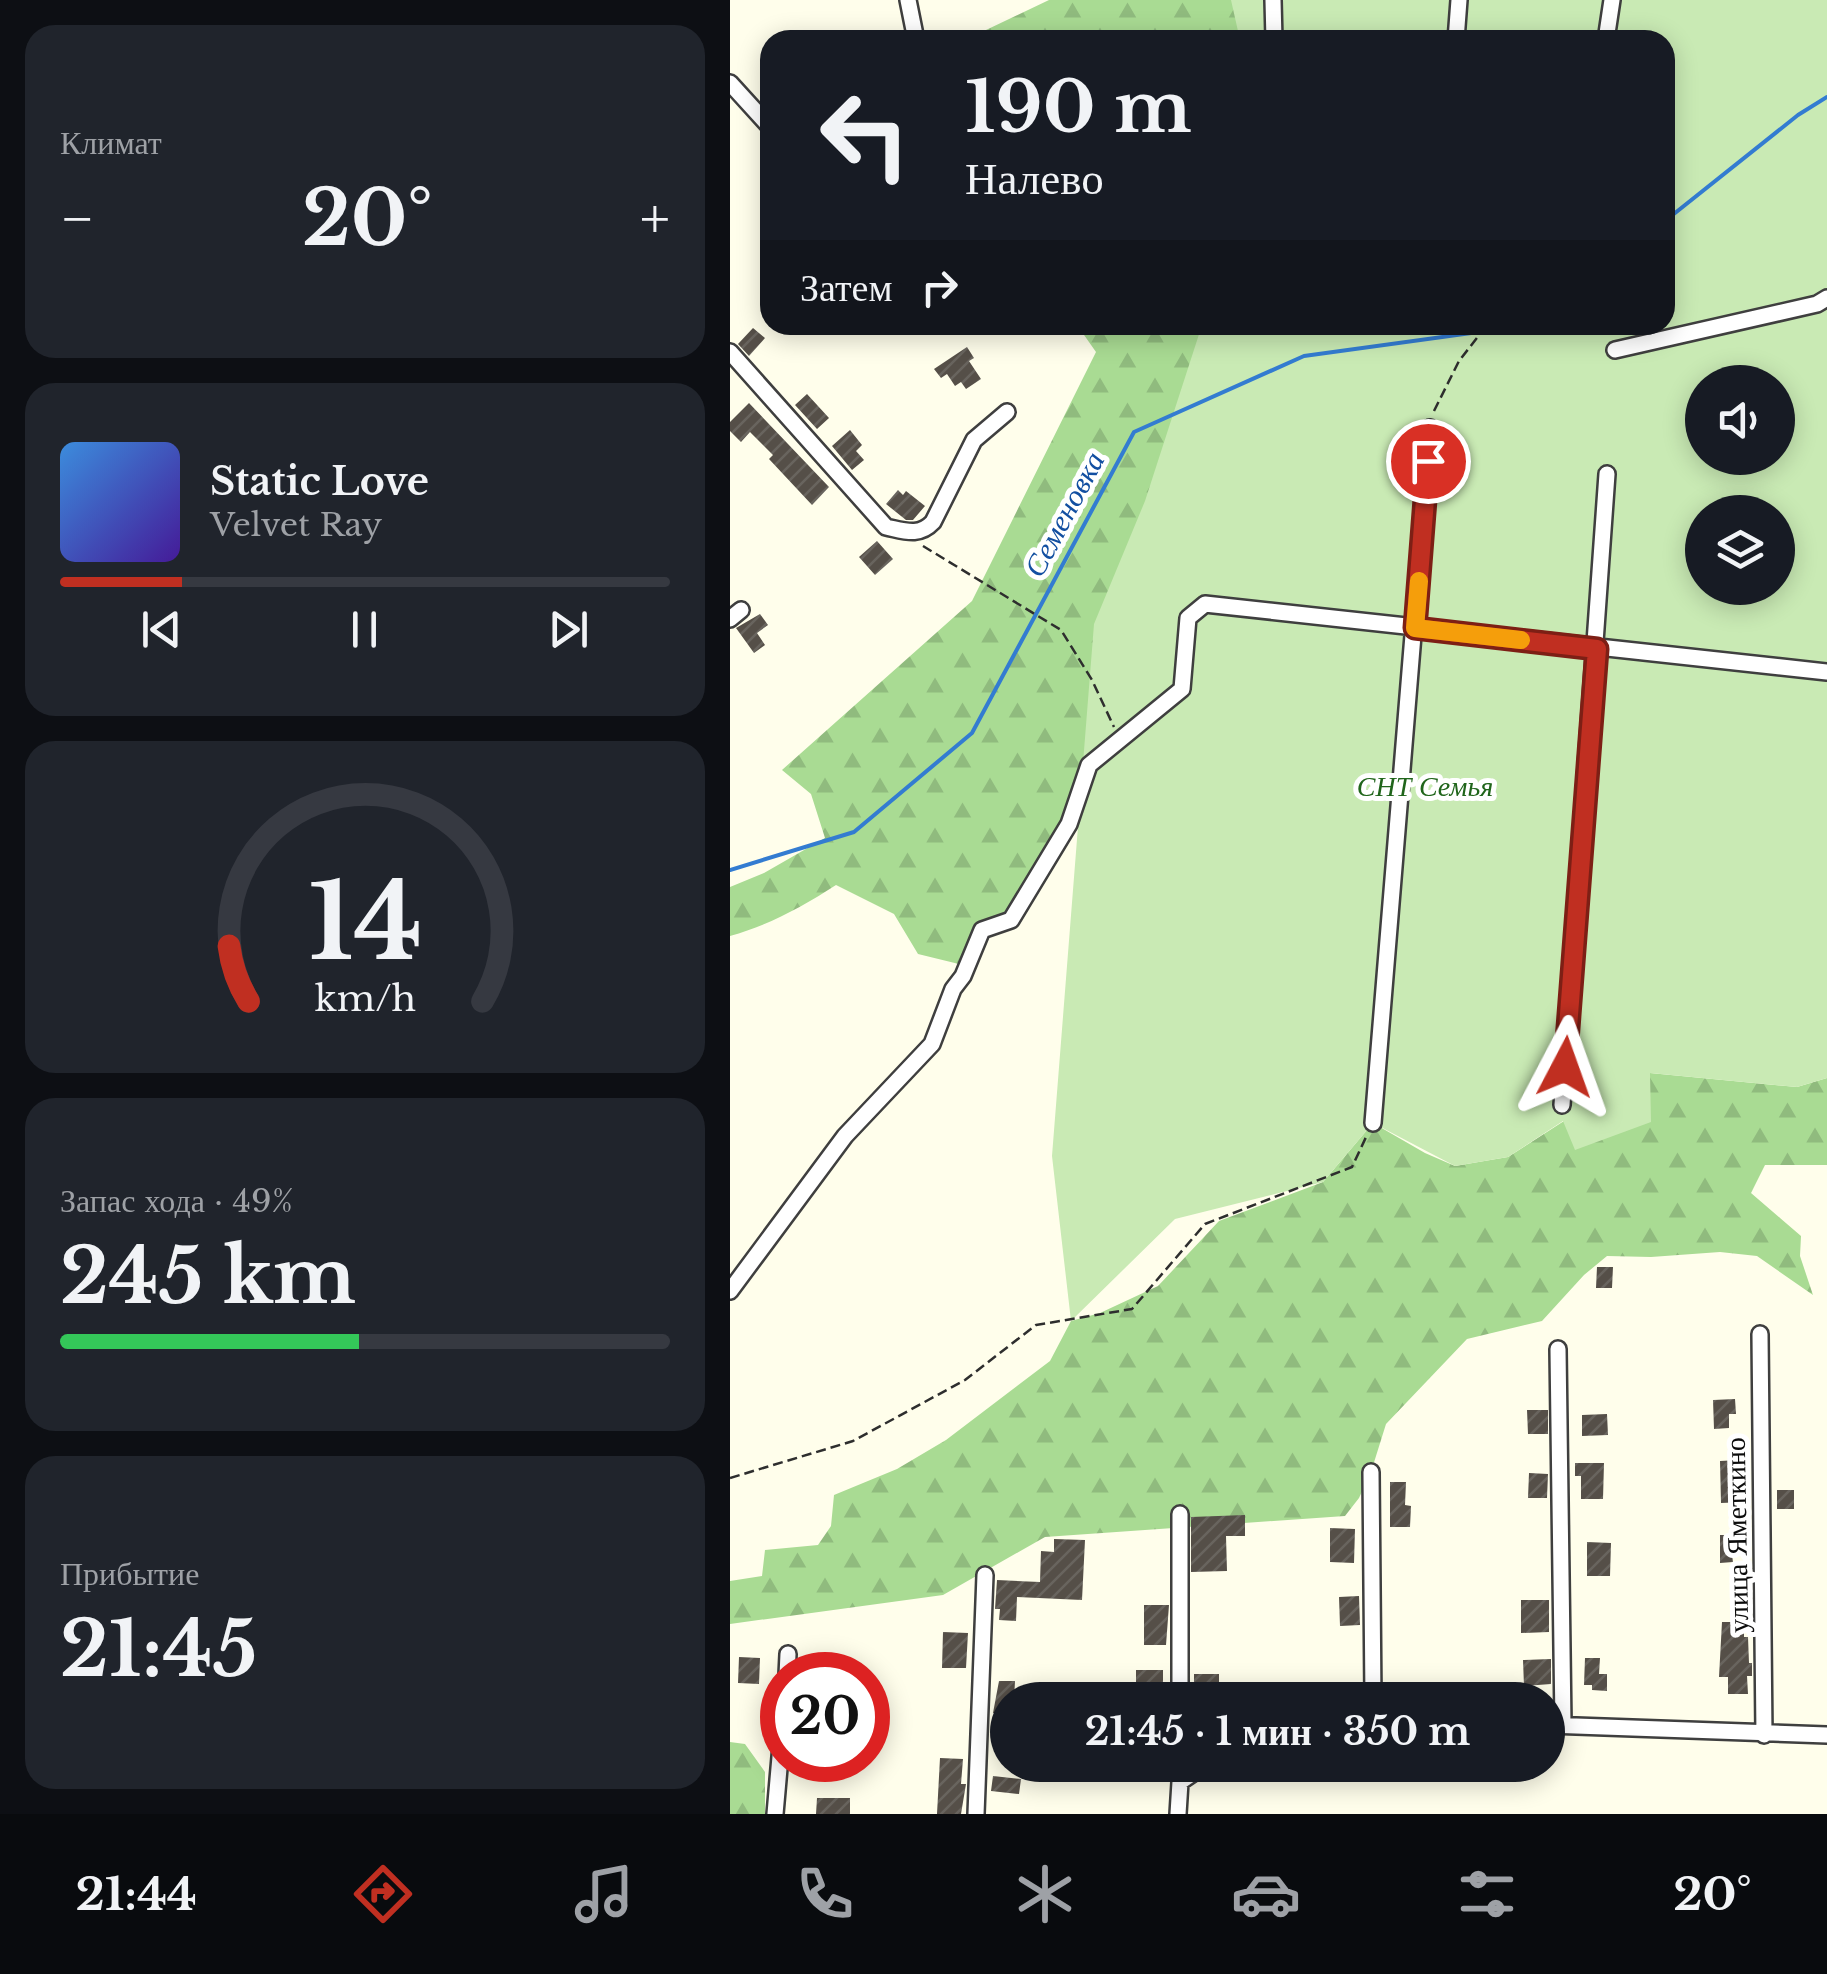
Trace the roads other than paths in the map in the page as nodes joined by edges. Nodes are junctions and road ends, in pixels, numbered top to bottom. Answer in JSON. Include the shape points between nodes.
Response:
{"nodes":[{"id":1,"x":908,"y":0,"type":"edge"},
{"id":2,"x":1273,"y":0,"type":"edge"},
{"id":3,"x":1459,"y":0,"type":"edge"},
{"id":4,"x":1612,"y":0,"type":"edge"},
{"id":5,"x":914,"y":30,"type":"edge"},
{"id":6,"x":1274,"y":30,"type":"edge"},
{"id":7,"x":1457,"y":30,"type":"edge"},
{"id":8,"x":1608,"y":30,"type":"edge"},
{"id":9,"x":730,"y":83,"type":"edge"},
{"id":10,"x":760,"y":116,"type":"edge"},
{"id":11,"x":1827,"y":298,"type":"edge"},
{"id":12,"x":1615,"y":350,"type":"dead end"},
{"id":13,"x":730,"y":352,"type":"edge"},
{"id":14,"x":1007,"y":412,"type":"dead end"},
{"id":15,"x":1430,"y":428,"type":"road end"},
{"id":16,"x":1608,"y":474,"type":"dead end"},
{"id":17,"x":1415,"y":628,"type":"junction"},
{"id":18,"x":1597,"y":649,"type":"junction"},
{"id":19,"x":1827,"y":672,"type":"edge"},
{"id":20,"x":1562,"y":1105,"type":"dead end"},
{"id":21,"x":1374,"y":1123,"type":"road end"},
{"id":22,"x":730,"y":1291,"type":"edge"},
{"id":23,"x":1760,"y":1334,"type":"dead end"},
{"id":24,"x":1558,"y":1349,"type":"dead end"},
{"id":25,"x":1371,"y":1472,"type":"dead end"},
{"id":26,"x":1180,"y":1514,"type":"dead end"},
{"id":27,"x":985,"y":1575,"type":"dead end"},
{"id":28,"x":1180,"y":1682,"type":"edge"},
{"id":29,"x":1373,"y":1682,"type":"edge"},
{"id":30,"x":1555,"y":1682,"type":"edge"},
{"id":31,"x":1565,"y":1725,"type":"edge"},
{"id":32,"x":1764,"y":1735,"type":"junction"},
{"id":33,"x":1827,"y":1736,"type":"edge"},
{"id":34,"x":778,"y":1782,"type":"edge"},
{"id":35,"x":1180,"y":1782,"type":"edge"},
{"id":36,"x":775,"y":1814,"type":"edge"},
{"id":37,"x":976,"y":1814,"type":"edge"},
{"id":38,"x":1178,"y":1814,"type":"edge"}],
"edges":[{"from":1,"to":5,"type":"street"},
{"from":2,"to":6,"type":"street"},
{"from":3,"to":7,"type":"street"},
{"from":4,"to":8,"type":"street"},
{"from":9,"to":10,"type":"street"},
{"from":11,"to":12,"type":"street"},
{"from":13,"to":14,"type":"street","via":[[886,527],[910,533],[925,531],[974,440]]},
{"from":15,"to":17,"type":"street"},
{"from":16,"to":18,"type":"street"},
{"from":17,"to":18,"type":"street"},
{"from":17,"to":21,"type":"street"},
{"from":17,"to":22,"type":"street","via":[[1205,604],[1188,618],[1182,689],[1089,765],[1068,824],[1011,920],[982,930],[932,1044],[844,1136]]},
{"from":18,"to":19,"type":"street"},
{"from":18,"to":20,"type":"street"},
{"from":23,"to":32,"type":"street","name":"улица Яметкино"},
{"from":24,"to":30,"type":"street"},
{"from":25,"to":29,"type":"street"},
{"from":26,"to":28,"type":"street"},
{"from":27,"to":37,"type":"street"},
{"from":31,"to":32,"type":"street"},
{"from":32,"to":33,"type":"street"},
{"from":34,"to":36,"type":"street"},
{"from":35,"to":38,"type":"street"}]}
